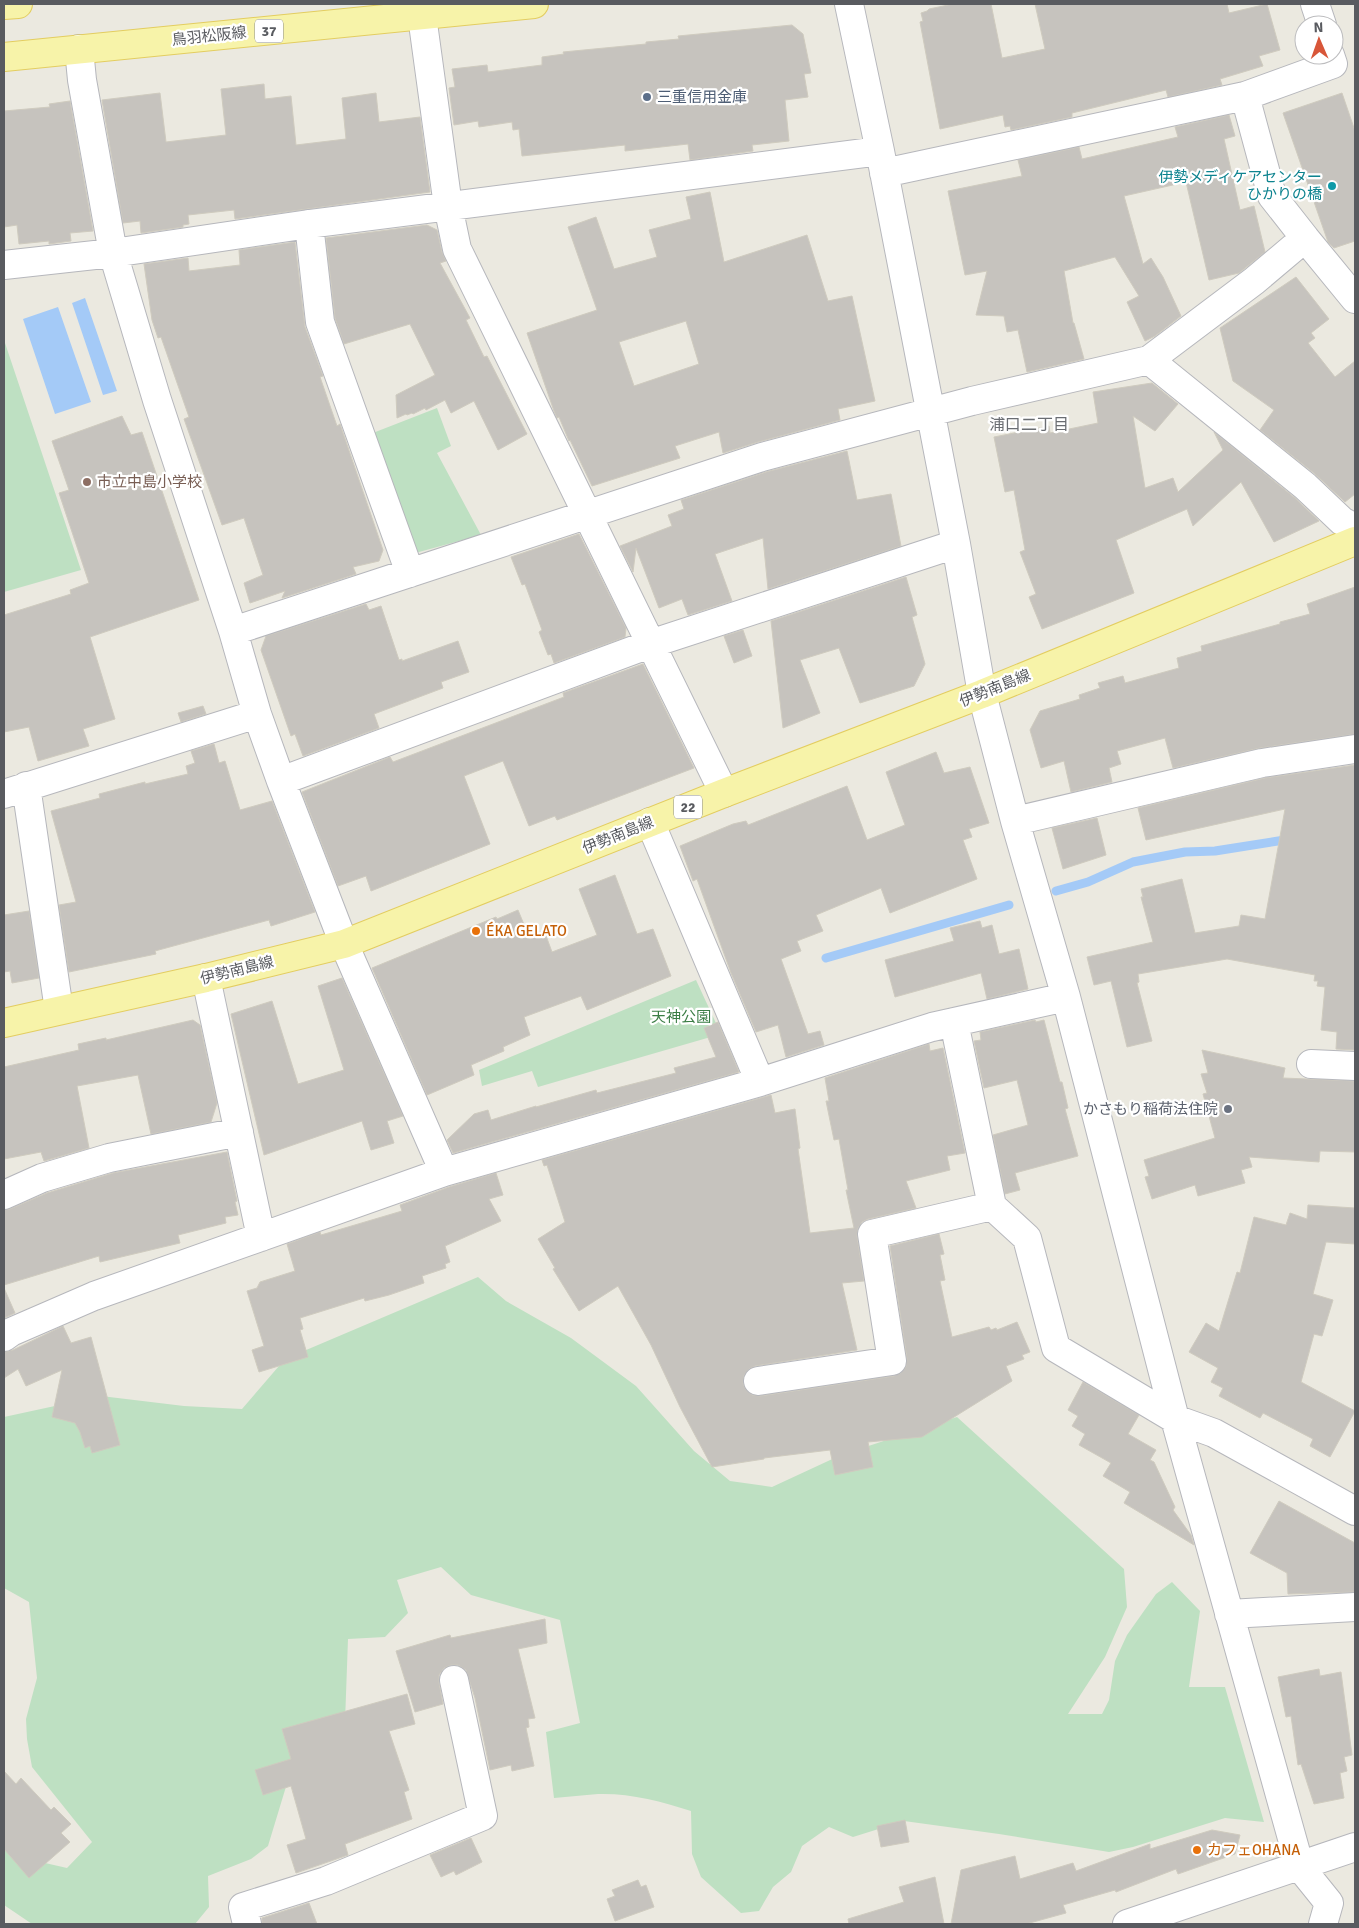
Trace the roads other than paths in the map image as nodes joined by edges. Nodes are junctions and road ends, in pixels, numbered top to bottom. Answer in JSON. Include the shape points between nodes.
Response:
{"nodes":[{"id":1,"x":18,"y":4,"type":"edge"},
{"id":2,"x":534,"y":4,"type":"edge"},
{"id":3,"x":849,"y":4,"type":"edge"},
{"id":4,"x":4,"y":5,"type":"edge"},
{"id":5,"x":422,"y":16,"type":"junction"},
{"id":6,"x":79,"y":49,"type":"junction"},
{"id":7,"x":4,"y":57,"type":"edge"},
{"id":8,"x":1325,"y":65,"type":"edge"},
{"id":9,"x":1245,"y":96,"type":"junction"},
{"id":10,"x":882,"y":162,"type":"junction"},
{"id":11,"x":448,"y":206,"type":"junction"},
{"id":12,"x":309,"y":224,"type":"junction"},
{"id":13,"x":1305,"y":238,"type":"junction"},
{"id":14,"x":113,"y":253,"type":"junction"},
{"id":15,"x":4,"y":265,"type":"edge"},
{"id":16,"x":1355,"y":299,"type":"edge"},
{"id":17,"x":1150,"y":360,"type":"junction"},
{"id":18,"x":929,"y":412,"type":"junction"},
{"id":19,"x":586,"y":515,"type":"junction"},
{"id":20,"x":1355,"y":528,"type":"edge"},
{"id":21,"x":1355,"y":541,"type":"edge"},
{"id":22,"x":956,"y":544,"type":"junction"},
{"id":23,"x":410,"y":573,"type":"junction"},
{"id":24,"x":233,"y":631,"type":"junction"},
{"id":25,"x":650,"y":644,"type":"junction"},
{"id":26,"x":982,"y":694,"type":"junction"},
{"id":27,"x":257,"y":714,"type":"junction"},
{"id":28,"x":1355,"y":749,"type":"edge"},
{"id":29,"x":280,"y":781,"type":"junction"},
{"id":30,"x":15,"y":790,"type":"edge"},
{"id":31,"x":724,"y":793,"type":"junction"},
{"id":32,"x":1015,"y":821,"type":"junction"},
{"id":33,"x":650,"y":822,"type":"junction"},
{"id":34,"x":344,"y":944,"type":"junction"},
{"id":35,"x":206,"y":978,"type":"junction"},
{"id":36,"x":1066,"y":997,"type":"junction"},
{"id":37,"x":59,"y":1010,"type":"junction"},
{"id":38,"x":4,"y":1022,"type":"edge"},
{"id":39,"x":954,"y":1022,"type":"junction"},
{"id":40,"x":1311,"y":1064,"type":"dead end"},
{"id":41,"x":1355,"y":1066,"type":"edge"},
{"id":42,"x":760,"y":1082,"type":"junction"},
{"id":43,"x":239,"y":1132,"type":"junction"},
{"id":44,"x":444,"y":1172,"type":"junction"},
{"id":45,"x":4,"y":1195,"type":"edge"},
{"id":46,"x":992,"y":1206,"type":"junction"},
{"id":47,"x":261,"y":1237,"type":"junction"},
{"id":48,"x":4,"y":1337,"type":"edge"},
{"id":49,"x":758,"y":1381,"type":"dead end"},
{"id":50,"x":1175,"y":1419,"type":"junction"},
{"id":51,"x":1355,"y":1511,"type":"edge"},
{"id":52,"x":1355,"y":1607,"type":"edge"},
{"id":53,"x":1229,"y":1614,"type":"junction"},
{"id":54,"x":454,"y":1680,"type":"dead end"},
{"id":55,"x":1355,"y":1847,"type":"edge"},
{"id":56,"x":1300,"y":1867,"type":"junction"},
{"id":57,"x":247,"y":1924,"type":"edge"},
{"id":58,"x":1127,"y":1924,"type":"edge"},
{"id":59,"x":1323,"y":1924,"type":"edge"}],
"edges":[{"from":1,"to":4,"type":"main road"},
{"from":2,"to":5,"type":"main road","name":"鳥羽松阪線","number":"37"},
{"from":3,"to":10,"type":"street"},
{"from":5,"to":6,"type":"main road","name":"鳥羽松阪線","number":"37"},
{"from":5,"to":11,"type":"street"},
{"from":6,"to":7,"type":"main road","name":"鳥羽松阪線","number":"37"},
{"from":6,"to":14,"type":"street"},
{"from":8,"to":9,"type":"street"},
{"from":9,"to":10,"type":"street"},
{"from":9,"to":13,"type":"street","via":[[1272,196]]},
{"from":10,"to":11,"type":"street"},
{"from":10,"to":18,"type":"street"},
{"from":11,"to":12,"type":"street"},
{"from":11,"to":19,"type":"street","via":[[457,249]]},
{"from":12,"to":14,"type":"street"},
{"from":12,"to":23,"type":"street","via":[[320,322]]},
{"from":13,"to":16,"type":"street"},
{"from":13,"to":17,"type":"street"},
{"from":14,"to":15,"type":"street"},
{"from":14,"to":24,"type":"street","via":[[157,400]]},
{"from":17,"to":18,"type":"street"},
{"from":17,"to":20,"type":"street","via":[[1305,486],[1342,521]]},
{"from":18,"to":19,"type":"street","via":[[762,457]]},
{"from":18,"to":22,"type":"street"},
{"from":19,"to":23,"type":"street"},
{"from":19,"to":25,"type":"street"},
{"from":21,"to":26,"type":"main road","name":"伊勢南島線","number":"22"},
{"from":22,"to":25,"type":"street"},
{"from":22,"to":26,"type":"street"},
{"from":23,"to":24,"type":"street"},
{"from":24,"to":27,"type":"street"},
{"from":25,"to":29,"type":"street"},
{"from":25,"to":31,"type":"street"},
{"from":26,"to":31,"type":"main road","name":"伊勢南島線","number":"22"},
{"from":26,"to":32,"type":"street"},
{"from":27,"to":29,"type":"street"},
{"from":27,"to":30,"type":"street"},
{"from":28,"to":32,"type":"street","via":[[1262,763]]},
{"from":29,"to":34,"type":"street"},
{"from":30,"to":37,"type":"street"},
{"from":31,"to":33,"type":"main road","name":"伊勢南島線","number":"22"},
{"from":32,"to":36,"type":"street"},
{"from":33,"to":34,"type":"main road","name":"伊勢南島線","number":"22"},
{"from":33,"to":42,"type":"street"},
{"from":34,"to":35,"type":"main road","name":"伊勢南島線","number":"22"},
{"from":34,"to":44,"type":"street"},
{"from":35,"to":37,"type":"main road","name":"伊勢南島線","number":"22"},
{"from":35,"to":43,"type":"street"},
{"from":36,"to":39,"type":"street"},
{"from":36,"to":50,"type":"street"},
{"from":37,"to":38,"type":"main road","name":"伊勢南島線","number":"22"},
{"from":39,"to":42,"type":"street"},
{"from":39,"to":46,"type":"street"},
{"from":40,"to":41,"type":"street"},
{"from":42,"to":44,"type":"street"},
{"from":43,"to":45,"type":"street","via":[[109,1158],[42,1178]]},
{"from":43,"to":47,"type":"street"},
{"from":44,"to":47,"type":"street"},
{"from":46,"to":49,"type":"street","via":[[872,1234],[892,1361]]},
{"from":46,"to":50,"type":"street","via":[[1027,1238],[1056,1348]]},
{"from":47,"to":48,"type":"street","via":[[94,1296]]},
{"from":50,"to":51,"type":"street","via":[[1214,1433]]},
{"from":50,"to":53,"type":"street"},
{"from":52,"to":53,"type":"street"},
{"from":53,"to":56,"type":"street"},
{"from":54,"to":57,"type":"street","via":[[483,1816],[326,1880],[242,1907]]},
{"from":55,"to":56,"type":"street"},
{"from":56,"to":58,"type":"street"},
{"from":56,"to":59,"type":"street","via":[[1329,1903]]}]}
